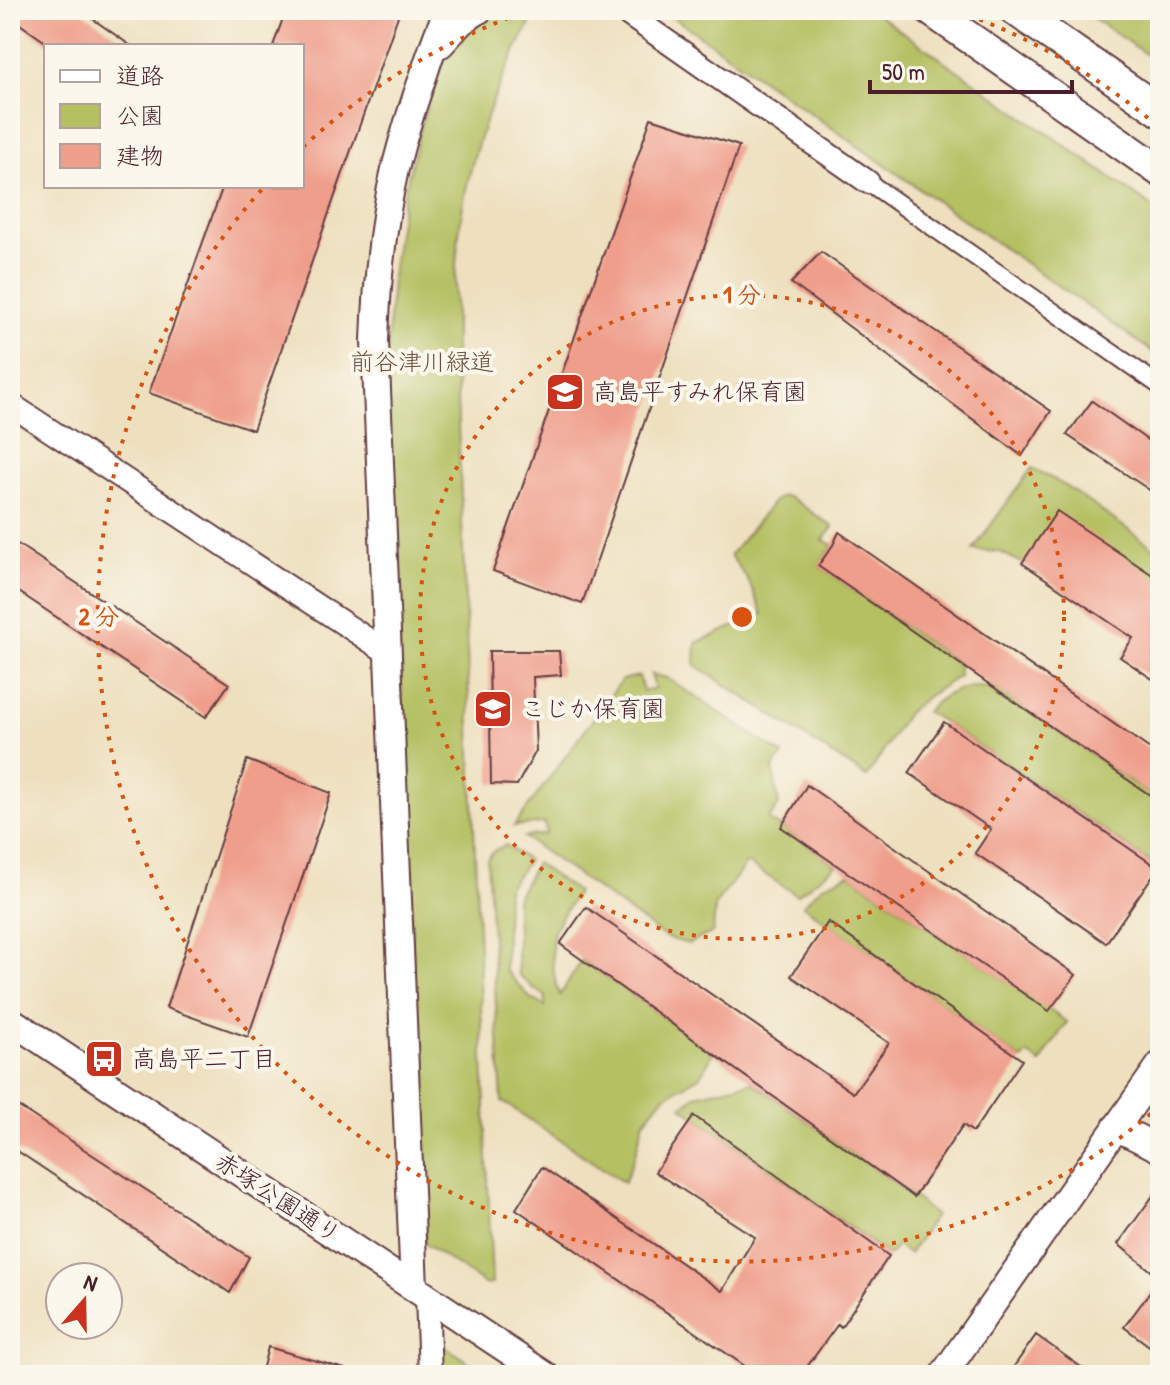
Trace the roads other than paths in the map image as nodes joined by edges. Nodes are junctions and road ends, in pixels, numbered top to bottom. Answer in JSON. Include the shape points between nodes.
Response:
{"nodes":[{"id":1,"x":448,"y":10,"type":"edge"},
{"id":2,"x":479,"y":10,"type":"edge"},
{"id":3,"x":622,"y":10,"type":"edge"},
{"id":4,"x":930,"y":10,"type":"edge"},
{"id":5,"x":1015,"y":10,"type":"edge"},
{"id":6,"x":428,"y":63,"type":"junction"},
{"id":7,"x":1160,"y":111,"type":"edge"},
{"id":8,"x":1160,"y":171,"type":"edge"},
{"id":9,"x":868,"y":182,"type":"joint"},
{"id":10,"x":1160,"y":386,"type":"edge"},
{"id":11,"x":10,"y":404,"type":"edge"},
{"id":12,"x":387,"y":652,"type":"junction"},
{"id":13,"x":10,"y":1020,"type":"edge"},
{"id":14,"x":1160,"y":1065,"type":"edge"},
{"id":15,"x":1116,"y":1127,"type":"junction"},
{"id":16,"x":1160,"y":1149,"type":"edge"},
{"id":17,"x":420,"y":1292,"type":"junction"},
{"id":18,"x":430,"y":1375,"type":"edge"},
{"id":19,"x":545,"y":1375,"type":"edge"},
{"id":20,"x":943,"y":1375,"type":"edge"}],
"edges":[{"from":1,"to":6,"type":"street"},
{"from":2,"to":6,"type":"street","via":[[461,22]]},
{"from":3,"to":9,"type":"street"},
{"from":4,"to":8,"type":"main road"},
{"from":5,"to":7,"type":"main road"},
{"from":6,"to":12,"type":"street","via":[[395,169],[377,285]]},
{"from":9,"to":10,"type":"street"},
{"from":11,"to":12,"type":"street"},
{"from":12,"to":17,"type":"street"},
{"from":13,"to":17,"type":"street","name":"赤塚公園通り"},
{"from":14,"to":15,"type":"street"},
{"from":15,"to":16,"type":"street"},
{"from":15,"to":20,"type":"street"},
{"from":17,"to":18,"type":"street"},
{"from":17,"to":19,"type":"street","name":"赤塚公園通り"}]}
